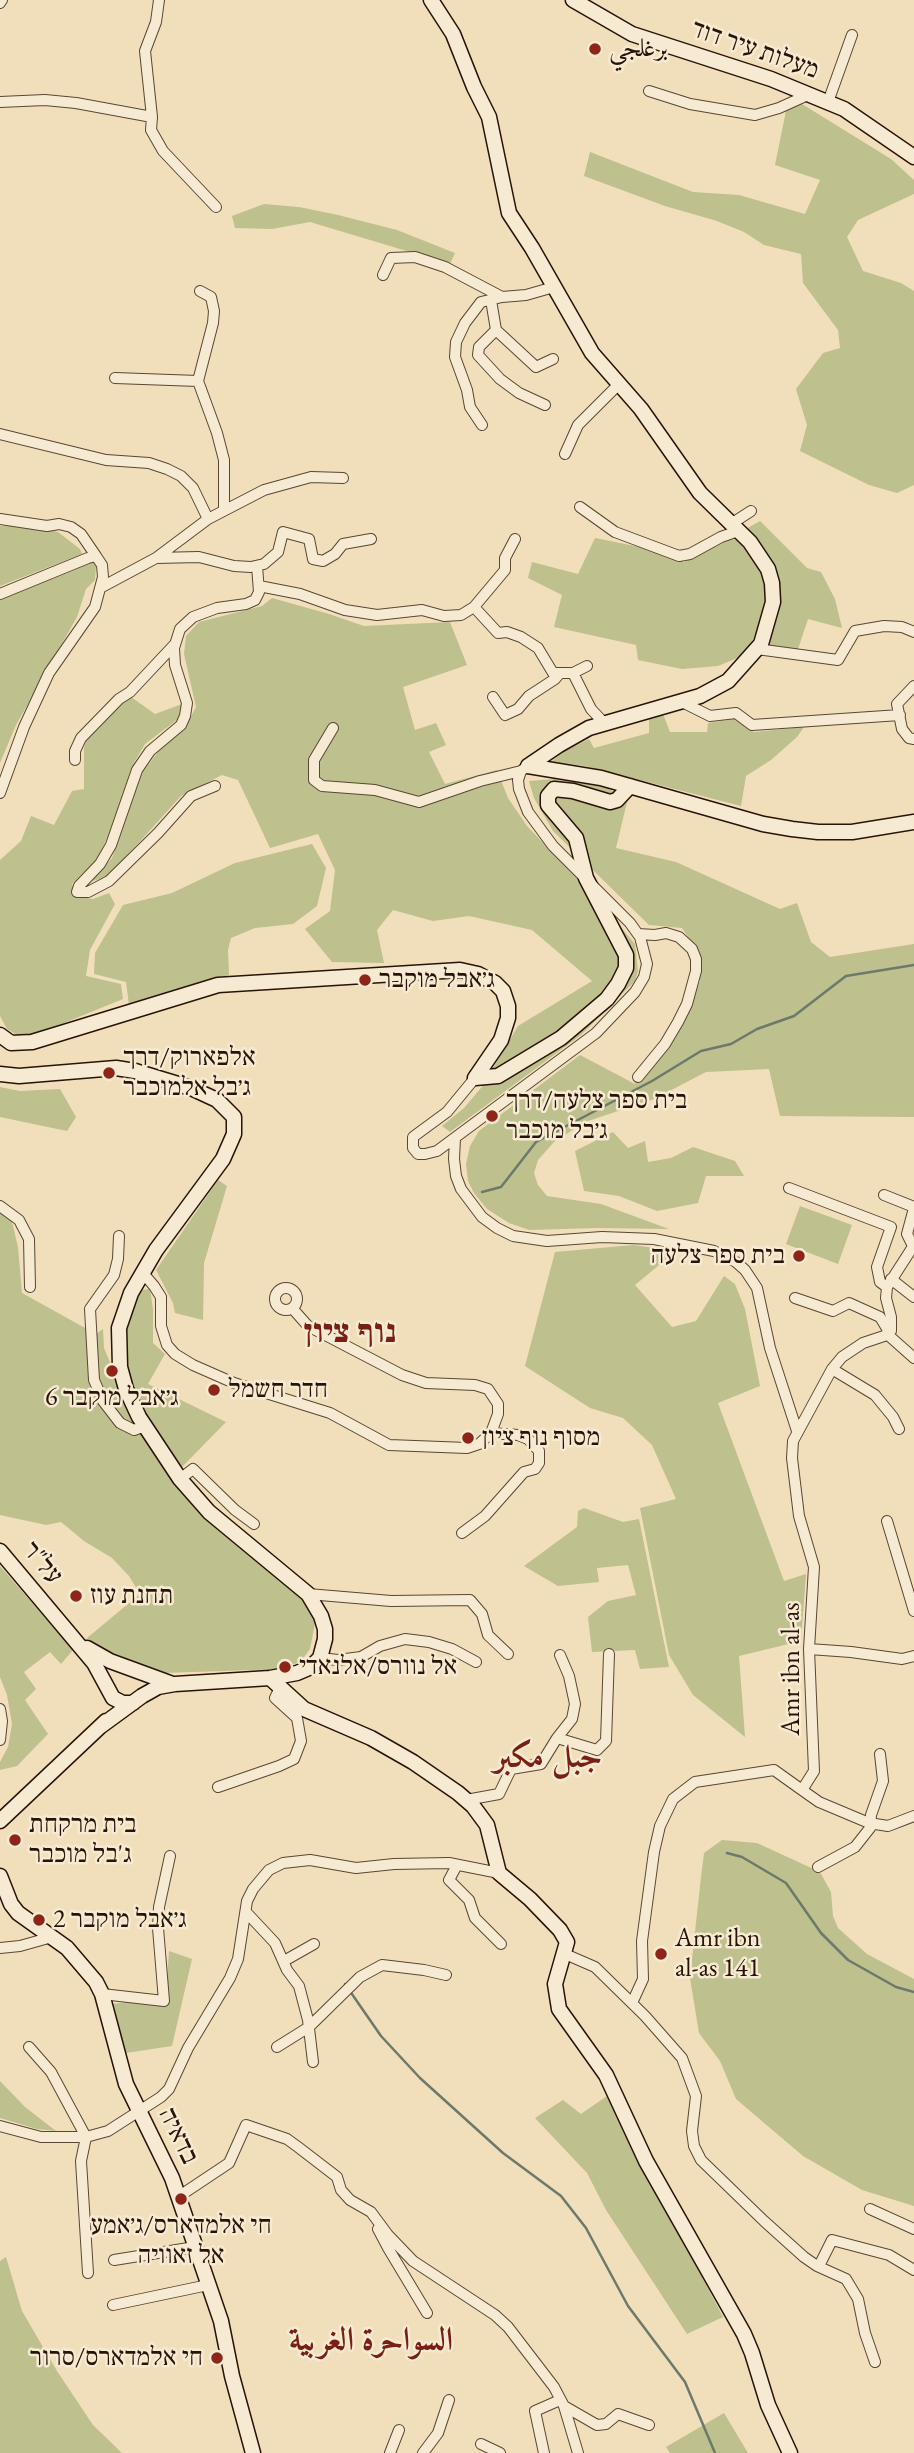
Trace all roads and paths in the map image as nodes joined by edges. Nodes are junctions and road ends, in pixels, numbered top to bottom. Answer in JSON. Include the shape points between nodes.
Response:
{"nodes":[{"id":1,"x":159,"y":0,"type":"edge"},
{"id":2,"x":431,"y":0,"type":"edge"},
{"id":3,"x":574,"y":0,"type":"edge"},
{"id":4,"x":852,"y":35,"type":"dead end"},
{"id":5,"x":649,"y":91,"type":"dead end"},
{"id":6,"x":810,"y":94,"type":"junction"},
{"id":7,"x":0,"y":102,"type":"edge"},
{"id":8,"x":828,"y":102,"type":"junction"},
{"id":9,"x":152,"y":117,"type":"junction"},
{"id":10,"x":914,"y":157,"type":"edge"},
{"id":11,"x":216,"y":207,"type":"dead end"},
{"id":12,"x":383,"y":275,"type":"dead end"},
{"id":13,"x":554,"y":286,"type":"junction"},
{"id":14,"x":201,"y":291,"type":"dead end"},
{"id":15,"x":502,"y":297,"type":"junction"},
{"id":16,"x":491,"y":300,"type":"junction"},
{"id":17,"x":496,"y":330,"type":"junction"},
{"id":18,"x":552,"y":359,"type":"dead end"},
{"id":19,"x":115,"y":378,"type":"dead end"},
{"id":20,"x":198,"y":381,"type":"junction"},
{"id":21,"x":620,"y":383,"type":"junction"},
{"id":22,"x":545,"y":405,"type":"dead end"},
{"id":23,"x":482,"y":425,"type":"dead end"},
{"id":24,"x":0,"y":434,"type":"edge"},
{"id":25,"x":565,"y":454,"type":"dead end"},
{"id":26,"x":343,"y":478,"type":"dead end"},
{"id":27,"x":580,"y":507,"type":"dead end"},
{"id":28,"x":224,"y":510,"type":"junction"},
{"id":29,"x":751,"y":511,"type":"dead end"},
{"id":30,"x":0,"y":519,"type":"edge"},
{"id":31,"x":208,"y":519,"type":"junction"},
{"id":32,"x":734,"y":527,"type":"junction"},
{"id":33,"x":372,"y":539,"type":"dead end"},
{"id":34,"x":516,"y":539,"type":"dead end"},
{"id":35,"x":96,"y":556,"type":"junction"},
{"id":36,"x":156,"y":558,"type":"junction"},
{"id":37,"x":257,"y":566,"type":"junction"},
{"id":38,"x":259,"y":586,"type":"junction"},
{"id":39,"x":100,"y":588,"type":"junction"},
{"id":40,"x":0,"y":594,"type":"edge"},
{"id":41,"x":474,"y":607,"type":"junction"},
{"id":42,"x":914,"y":632,"type":"edge"},
{"id":43,"x":175,"y":643,"type":"junction"},
{"id":44,"x":757,"y":649,"type":"junction"},
{"id":45,"x":587,"y":666,"type":"dead end"},
{"id":46,"x":560,"y":673,"type":"junction"},
{"id":47,"x":573,"y":673,"type":"junction"},
{"id":48,"x":914,"y":686,"type":"edge"},
{"id":49,"x":493,"y":697,"type":"dead end"},
{"id":50,"x":682,"y":702,"type":"junction"},
{"id":51,"x":900,"y":715,"type":"junction"},
{"id":52,"x":605,"y":724,"type":"junction"},
{"id":53,"x":334,"y":728,"type":"dead end"},
{"id":54,"x":914,"y":728,"type":"edge"},
{"id":55,"x":902,"y":729,"type":"junction"},
{"id":56,"x":914,"y":739,"type":"edge"},
{"id":57,"x":75,"y":760,"type":"dead end"},
{"id":58,"x":524,"y":769,"type":"junction"},
{"id":59,"x":215,"y":786,"type":"dead end"},
{"id":60,"x":630,"y":786,"type":"junction"},
{"id":61,"x":0,"y":793,"type":"edge"},
{"id":62,"x":914,"y":822,"type":"edge"},
{"id":63,"x":586,"y":878,"type":"junction"},
{"id":64,"x":638,"y":934,"type":"junction"},
{"id":65,"x":0,"y":1035,"type":"edge"},
{"id":66,"x":0,"y":1074,"type":"edge"},
{"id":67,"x":638,"y":1077,"type":"dead end"},
{"id":68,"x":475,"y":1079,"type":"junction"},
{"id":69,"x":455,"y":1138,"type":"junction"},
{"id":70,"x":789,"y":1188,"type":"dead end"},
{"id":71,"x":884,"y":1195,"type":"dead end"},
{"id":72,"x":0,"y":1206,"type":"edge"},
{"id":73,"x":914,"y":1207,"type":"edge"},
{"id":74,"x":120,"y":1236,"type":"dead end"},
{"id":75,"x":914,"y":1246,"type":"edge"},
{"id":76,"x":142,"y":1272,"type":"junction"},
{"id":77,"x":889,"y":1283,"type":"junction"},
{"id":78,"x":277,"y":1286,"type":"dead end"},
{"id":79,"x":30,"y":1287,"type":"dead end"},
{"id":80,"x":914,"y":1297,"type":"edge"},
{"id":81,"x":795,"y":1298,"type":"dead end"},
{"id":82,"x":888,"y":1333,"type":"junction"},
{"id":83,"x":914,"y":1358,"type":"edge"},
{"id":84,"x":832,"y":1369,"type":"junction"},
{"id":85,"x":145,"y":1426,"type":"junction"},
{"id":86,"x":899,"y":1429,"type":"dead end"},
{"id":87,"x":797,"y":1431,"type":"junction"},
{"id":88,"x":491,"y":1433,"type":"junction"},
{"id":89,"x":180,"y":1479,"type":"junction"},
{"id":90,"x":887,"y":1521,"type":"dead end"},
{"id":91,"x":254,"y":1524,"type":"dead end"},
{"id":92,"x":462,"y":1533,"type":"dead end"},
{"id":93,"x":0,"y":1551,"type":"edge"},
{"id":94,"x":308,"y":1594,"type":"junction"},
{"id":95,"x":914,"y":1612,"type":"edge"},
{"id":96,"x":75,"y":1639,"type":"junction"},
{"id":97,"x":809,"y":1649,"type":"junction"},
{"id":98,"x":508,"y":1654,"type":"dead end"},
{"id":99,"x":610,"y":1654,"type":"dead end"},
{"id":100,"x":560,"y":1655,"type":"dead end"},
{"id":101,"x":914,"y":1656,"type":"edge"},
{"id":102,"x":320,"y":1658,"type":"junction"},
{"id":103,"x":476,"y":1662,"type":"dead end"},
{"id":104,"x":124,"y":1667,"type":"junction"},
{"id":105,"x":141,"y":1673,"type":"junction"},
{"id":106,"x":275,"y":1683,"type":"junction"},
{"id":107,"x":175,"y":1684,"type":"junction"},
{"id":108,"x":111,"y":1692,"type":"junction"},
{"id":109,"x":138,"y":1699,"type":"junction"},
{"id":110,"x":0,"y":1709,"type":"edge"},
{"id":111,"x":101,"y":1726,"type":"junction"},
{"id":112,"x":556,"y":1738,"type":"junction"},
{"id":113,"x":0,"y":1740,"type":"edge"},
{"id":114,"x":880,"y":1754,"type":"dead end"},
{"id":115,"x":218,"y":1787,"type":"dead end"},
{"id":116,"x":802,"y":1790,"type":"junction"},
{"id":117,"x":466,"y":1800,"type":"junction"},
{"id":118,"x":914,"y":1816,"type":"edge"},
{"id":119,"x":0,"y":1821,"type":"edge"},
{"id":120,"x":870,"y":1823,"type":"junction"},
{"id":121,"x":170,"y":1856,"type":"dead end"},
{"id":122,"x":457,"y":1865,"type":"junction"},
{"id":123,"x":818,"y":1867,"type":"dead end"},
{"id":124,"x":499,"y":1873,"type":"junction"},
{"id":125,"x":0,"y":1876,"type":"edge"},
{"id":126,"x":246,"y":1912,"type":"junction"},
{"id":127,"x":52,"y":1937,"type":"junction"},
{"id":128,"x":314,"y":1944,"type":"dead end"},
{"id":129,"x":500,"y":1944,"type":"dead end"},
{"id":130,"x":0,"y":1948,"type":"edge"},
{"id":131,"x":565,"y":1954,"type":"junction"},
{"id":132,"x":284,"y":1961,"type":"junction"},
{"id":133,"x":446,"y":1975,"type":"dead end"},
{"id":134,"x":102,"y":1994,"type":"junction"},
{"id":135,"x":632,"y":2003,"type":"junction"},
{"id":136,"x":309,"y":2027,"type":"junction"},
{"id":137,"x":29,"y":2047,"type":"dead end"},
{"id":138,"x":277,"y":2047,"type":"dead end"},
{"id":139,"x":313,"y":2062,"type":"dead end"},
{"id":140,"x":139,"y":2112,"type":"junction"},
{"id":141,"x":0,"y":2126,"type":"edge"},
{"id":142,"x":86,"y":2137,"type":"junction"},
{"id":143,"x":178,"y":2197,"type":"junction"},
{"id":144,"x":870,"y":2209,"type":"dead end"},
{"id":145,"x":370,"y":2212,"type":"junction"},
{"id":146,"x":914,"y":2229,"type":"edge"},
{"id":147,"x":195,"y":2247,"type":"junction"},
{"id":148,"x":114,"y":2260,"type":"dead end"},
{"id":149,"x":819,"y":2266,"type":"junction"},
{"id":150,"x":914,"y":2270,"type":"edge"},
{"id":151,"x":88,"y":2273,"type":"dead end"},
{"id":152,"x":208,"y":2285,"type":"junction"},
{"id":153,"x":113,"y":2305,"type":"dead end"},
{"id":154,"x":427,"y":2313,"type":"dead end"},
{"id":155,"x":875,"y":2362,"type":"dead end"},
{"id":156,"x":449,"y":2400,"type":"dead end"},
{"id":157,"x":562,"y":2403,"type":"junction"},
{"id":158,"x":649,"y":2425,"type":"dead end"},
{"id":159,"x":399,"y":2430,"type":"dead end"},
{"id":160,"x":481,"y":2444,"type":"dead end"},
{"id":161,"x":253,"y":2453,"type":"edge"},
{"id":162,"x":390,"y":2453,"type":"edge"},
{"id":163,"x":423,"y":2453,"type":"edge"},
{"id":164,"x":500,"y":2453,"type":"edge"},
{"id":165,"x":544,"y":2453,"type":"edge"},
{"id":166,"x":578,"y":2453,"type":"edge"},
{"id":167,"x":790,"y":2453,"type":"edge"}],
"edges":[{"from":1,"to":9,"type":"street","via":[[145,51]]},
{"from":2,"to":13,"type":"street","via":[[453,34],[489,117],[509,213]]},
{"from":3,"to":6,"type":"street","name":"מעלות עיר דוד","via":[[632,34]]},
{"from":4,"to":8,"type":"street"},
{"from":5,"to":6,"type":"street","via":[[690,104],[755,115]]},
{"from":6,"to":8,"type":"street","name":"מעלות עיר דוד"},
{"from":7,"to":9,"type":"street","via":[[76,103]]},
{"from":8,"to":10,"type":"street","name":"מעלות עיר דוד"},
{"from":9,"to":11,"type":"street","via":[[151,130],[163,151]]},
{"from":12,"to":15,"type":"street","via":[[391,258],[415,257]]},
{"from":13,"to":15,"type":"street"},
{"from":13,"to":21,"type":"street","via":[[592,353]]},
{"from":14,"to":20,"type":"street","via":[[211,297],[214,311]]},
{"from":15,"to":16,"type":"street"},
{"from":16,"to":17,"type":"street"},
{"from":16,"to":23,"type":"street","via":[[481,302],[456,342],[455,357],[470,407]]},
{"from":17,"to":18,"type":"street","via":[[536,367]]},
{"from":17,"to":22,"type":"street","via":[[479,347],[478,355],[500,379]]},
{"from":19,"to":20,"type":"street"},
{"from":20,"to":28,"type":"street","via":[[224,460]]},
{"from":21,"to":25,"type":"street","via":[[578,425]]},
{"from":21,"to":32,"type":"street","via":[[700,493]]},
{"from":24,"to":31,"type":"street","via":[[106,460],[167,469],[193,488]]},
{"from":26,"to":28,"type":"street","via":[[296,480]]},
{"from":27,"to":32,"type":"street","via":[[615,532],[679,556]]},
{"from":28,"to":31,"type":"street"},
{"from":29,"to":32,"type":"street"},
{"from":30,"to":35,"type":"street","via":[[71,527]]},
{"from":31,"to":36,"type":"street"},
{"from":32,"to":44,"type":"street","via":[[750,542],[772,583],[767,629]]},
{"from":33,"to":37,"type":"street","via":[[343,544],[323,561],[313,559],[309,539],[283,532],[278,552]]},
{"from":34,"to":41,"type":"street","via":[[505,558],[505,570]]},
{"from":35,"to":39,"type":"street","via":[[102,565]]},
{"from":35,"to":40,"type":"street"},
{"from":36,"to":37,"type":"street","via":[[199,557],[234,566]]},
{"from":36,"to":39,"type":"street"},
{"from":37,"to":38,"type":"street"},
{"from":38,"to":41,"type":"street","via":[[376,615],[422,610],[461,615]]},
{"from":38,"to":43,"type":"street","via":[[255,600],[193,617],[180,629]]},
{"from":39,"to":61,"type":"street","via":[[95,607],[49,673]]},
{"from":41,"to":46,"type":"street","via":[[498,633],[521,636],[538,648],[553,673]]},
{"from":42,"to":44,"type":"street","via":[[884,626],[855,631],[838,660]]},
{"from":43,"to":57,"type":"street","via":[[81,738]]},
{"from":43,"to":59,"type":"street","via":[[186,716],[137,770],[111,845],[77,892],[88,892],[109,881],[191,796]]},
{"from":44,"to":50,"type":"street","via":[[728,681]]},
{"from":45,"to":47,"type":"street"},
{"from":46,"to":47,"type":"street"},
{"from":46,"to":49,"type":"street","via":[[505,715]]},
{"from":47,"to":52,"type":"street","via":[[591,709]]},
{"from":48,"to":51,"type":"street","via":[[897,705]]},
{"from":50,"to":51,"type":"street","via":[[710,716],[736,713],[752,725]]},
{"from":50,"to":52,"type":"street"},
{"from":51,"to":55,"type":"street"},
{"from":52,"to":58,"type":"street","via":[[589,728]]},
{"from":53,"to":58,"type":"street","via":[[314,760],[314,780],[322,786],[375,790],[419,802]]},
{"from":54,"to":55,"type":"street"},
{"from":55,"to":56,"type":"street"},
{"from":58,"to":60,"type":"street","via":[[573,772]]},
{"from":58,"to":63,"type":"street","via":[[519,789],[528,812],[552,846]]},
{"from":60,"to":62,"type":"street","via":[[763,824],[806,831],[852,832]]},
{"from":60,"to":63,"type":"street","via":[[610,802],[554,789],[548,796],[548,805],[576,838]]},
{"from":63,"to":64,"type":"street"},
{"from":63,"to":68,"type":"street","via":[[626,955],[618,984],[561,1038],[498,1076]]},
{"from":64,"to":67,"type":"street","via":[[679,937],[692,949],[696,971],[678,1022]]},
{"from":64,"to":69,"type":"street","via":[[646,952],[644,977],[619,1010],[596,1033]]},
{"from":65,"to":68,"type":"street","via":[[11,1043],[32,1042],[218,985],[460,970],[495,983],[508,1006],[501,1040]]},
{"from":66,"to":76,"type":"street","via":[[135,1071],[217,1100],[234,1117],[234,1134],[223,1159]]},
{"from":68,"to":69,"type":"street","via":[[446,1112],[419,1130],[413,1148],[418,1154],[438,1151]]},
{"from":69,"to":87,"type":"street","via":[[461,1189],[482,1217],[513,1236],[547,1241],[623,1236],[654,1239],[715,1251],[736,1262],[757,1288],[770,1348]]},
{"from":70,"to":77,"type":"street","via":[[891,1227],[877,1267],[880,1282]]},
{"from":71,"to":73,"type":"street"},
{"from":72,"to":79,"type":"street","via":[[19,1220],[29,1240]]},
{"from":73,"to":75,"type":"street","via":[[907,1234]]},
{"from":74,"to":85,"type":"street","via":[[114,1275],[90,1309],[94,1380],[120,1423],[134,1430]]},
{"from":75,"to":77,"type":"street"},
{"from":76,"to":85,"type":"street","via":[[122,1315],[118,1344],[127,1390]]},
{"from":76,"to":88,"type":"street","via":[[160,1297],[167,1345],[206,1371],[330,1413],[389,1445],[467,1448]]},
{"from":77,"to":80,"type":"street"},
{"from":77,"to":82,"type":"street"},
{"from":78,"to":88,"type":"street","via":[[296,1295],[292,1308],[308,1326],[402,1376],[488,1390],[498,1404]]},
{"from":81,"to":82,"type":"street","via":[[833,1311],[849,1303],[880,1317]]},
{"from":82,"to":83,"type":"street"},
{"from":82,"to":84,"type":"street","name":"Amr ibn al-as","via":[[851,1350]]},
{"from":84,"to":86,"type":"street","via":[[875,1395]]},
{"from":84,"to":87,"type":"street","name":"Amr ibn al-as"},
{"from":85,"to":89,"type":"street"},
{"from":87,"to":97,"type":"street","name":"Amr ibn al-as","via":[[794,1476],[799,1516],[814,1567]]},
{"from":88,"to":92,"type":"street","via":[[528,1439],[539,1451],[539,1463]]},
{"from":89,"to":91,"type":"street","via":[[193,1469]]},
{"from":89,"to":94,"type":"street","via":[[209,1512]]},
{"from":90,"to":95,"type":"street"},
{"from":93,"to":96,"type":"street","name":"על\"ר"},
{"from":94,"to":98,"type":"street","via":[[391,1601],[470,1600],[488,1635]]},
{"from":94,"to":102,"type":"street","via":[[325,1629]]},
{"from":96,"to":104,"type":"street","name":"על\"ר"},
{"from":96,"to":108,"type":"street","name":"על\"ר"},
{"from":97,"to":101,"type":"street","via":[[902,1660]]},
{"from":97,"to":116,"type":"street","name":"Amr ibn al-as","via":[[814,1771]]},
{"from":99,"to":112,"type":"street","via":[[606,1741],[597,1751]]},
{"from":100,"to":112,"type":"street","via":[[575,1704],[572,1720]]},
{"from":102,"to":103,"type":"street","via":[[361,1657],[405,1639],[452,1649]]},
{"from":102,"to":106,"type":"street"},
{"from":104,"to":105,"type":"street"},
{"from":104,"to":108,"type":"street","via":[[111,1676]]},
{"from":105,"to":107,"type":"street"},
{"from":105,"to":109,"type":"street","via":[[145,1687]]},
{"from":106,"to":107,"type":"street"},
{"from":106,"to":115,"type":"street","via":[[275,1698],[297,1718],[301,1741],[294,1759]]},
{"from":106,"to":117,"type":"street","via":[[304,1709],[371,1738]]},
{"from":107,"to":109,"type":"street","via":[[158,1687]]},
{"from":108,"to":109,"type":"street","via":[[123,1703]]},
{"from":108,"to":111,"type":"street","via":[[115,1707]]},
{"from":109,"to":111,"type":"street"},
{"from":110,"to":113,"type":"street"},
{"from":111,"to":119,"type":"street"},
{"from":112,"to":117,"type":"street","via":[[541,1764],[511,1769],[499,1794]]},
{"from":114,"to":120,"type":"street","via":[[883,1781]]},
{"from":116,"to":120,"type":"street"},
{"from":116,"to":135,"type":"street","name":"Amr ibn al-as","via":[[774,1770],[695,1782],[673,1799],[654,1852],[642,1941],[643,1979]]},
{"from":117,"to":124,"type":"street","via":[[487,1825]]},
{"from":118,"to":120,"type":"street","via":[[888,1826]]},
{"from":120,"to":123,"type":"street","via":[[855,1847]]},
{"from":121,"to":134,"type":"street","via":[[158,1928],[164,2001]]},
{"from":122,"to":124,"type":"street"},
{"from":122,"to":126,"type":"street","via":[[356,1868],[295,1860],[269,1870],[259,1880]]},
{"from":122,"to":129,"type":"street","via":[[449,1880]]},
{"from":124,"to":131,"type":"street","via":[[560,1930],[567,1942]]},
{"from":125,"to":127,"type":"street","name":"בדאיה","via":[[18,1913]]},
{"from":126,"to":132,"type":"street"},
{"from":126,"to":140,"type":"street","via":[[230,1978],[169,2089]]},
{"from":127,"to":130,"type":"street"},
{"from":127,"to":134,"type":"street","name":"בדאיה","via":[[83,1965]]},
{"from":128,"to":132,"type":"street"},
{"from":131,"to":135,"type":"street","via":[[595,1967]]},
{"from":131,"to":167,"type":"street","via":[[555,1984],[559,2008],[606,2075],[664,2194],[744,2334]]},
{"from":132,"to":136,"type":"street","via":[[299,1986]]},
{"from":133,"to":136,"type":"street","via":[[382,1965],[360,1976]]},
{"from":134,"to":140,"type":"street","name":"בדאיה","via":[[123,2074]]},
{"from":135,"to":149,"type":"street","via":[[682,2058],[692,2080],[696,2096],[692,2131],[701,2160]]},
{"from":136,"to":138,"type":"street"},
{"from":136,"to":139,"type":"street"},
{"from":137,"to":142,"type":"street","via":[[51,2072]]},
{"from":140,"to":142,"type":"street","via":[[108,2131]]},
{"from":140,"to":143,"type":"street","name":"בדאיה"},
{"from":141,"to":142,"type":"street","via":[[41,2137]]},
{"from":142,"to":151,"type":"street","via":[[81,2161]]},
{"from":143,"to":145,"type":"street","via":[[229,2163],[246,2125],[287,2139],[317,2160],[337,2177],[350,2200]]},
{"from":143,"to":147,"type":"street","name":"בדאיה"},
{"from":144,"to":146,"type":"street"},
{"from":145,"to":154,"type":"street"},
{"from":145,"to":157,"type":"street","via":[[413,2261],[509,2327]]},
{"from":147,"to":148,"type":"street"},
{"from":147,"to":152,"type":"street","name":"בדאיה"},
{"from":149,"to":150,"type":"street","via":[[832,2240],[889,2255]]},
{"from":149,"to":155,"type":"street","via":[[846,2279],[853,2289]]},
{"from":152,"to":153,"type":"street"},
{"from":152,"to":161,"type":"street","name":"בדאיה"},
{"from":156,"to":163,"type":"street","via":[[438,2433]]},
{"from":157,"to":158,"type":"street","via":[[597,2425],[618,2414]]},
{"from":157,"to":165,"type":"street","via":[[535,2411]]},
{"from":157,"to":166,"type":"street"},
{"from":159,"to":162,"type":"street"},
{"from":160,"to":164,"type":"street"}]}
